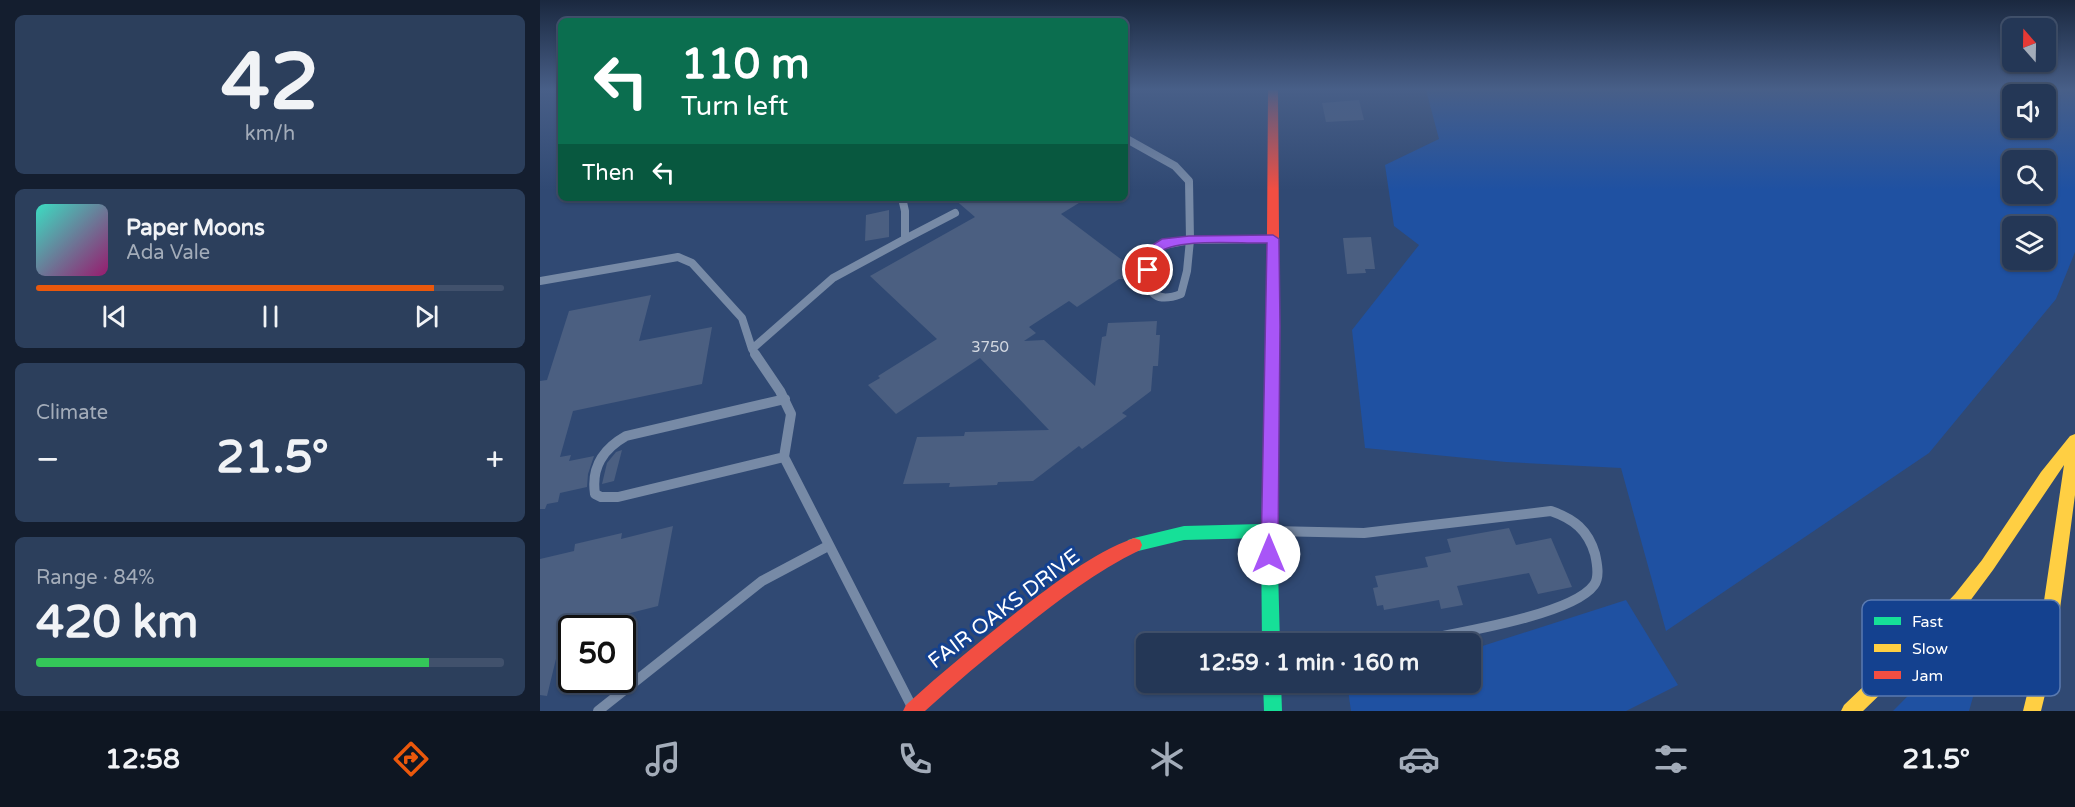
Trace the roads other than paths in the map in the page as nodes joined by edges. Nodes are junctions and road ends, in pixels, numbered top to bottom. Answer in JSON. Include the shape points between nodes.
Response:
{"nodes":[{"id":1,"x":1273,"y":123,"type":"edge"},
{"id":2,"x":1128,"y":140,"type":"edge"},
{"id":3,"x":903,"y":201,"type":"edge"},
{"id":4,"x":955,"y":213,"type":"dead end"},
{"id":5,"x":905,"y":239,"type":"junction"},
{"id":6,"x":1273,"y":239,"type":"junction"},
{"id":7,"x":1189,"y":240,"type":"junction"},
{"id":8,"x":540,"y":281,"type":"edge"},
{"id":9,"x":752,"y":349,"type":"junction"},
{"id":10,"x":785,"y":399,"type":"junction"},
{"id":11,"x":2074,"y":441,"type":"edge"},
{"id":12,"x":784,"y":457,"type":"junction"},
{"id":13,"x":1269,"y":531,"type":"junction"},
{"id":14,"x":828,"y":546,"type":"junction"},
{"id":15,"x":1959,"y":600,"type":"edge"},
{"id":16,"x":2052,"y":600,"type":"edge"},
{"id":17,"x":1271,"y":633,"type":"edge"},
{"id":18,"x":1453,"y":633,"type":"edge"},
{"id":19,"x":1272,"y":693,"type":"edge"},
{"id":20,"x":1866,"y":696,"type":"edge"},
{"id":21,"x":2036,"y":696,"type":"edge"},
{"id":22,"x":913,"y":710,"type":"edge"},
{"id":23,"x":598,"y":711,"type":"edge"},
{"id":24,"x":1273,"y":711,"type":"edge"},
{"id":25,"x":1850,"y":711,"type":"edge"},
{"id":26,"x":2032,"y":711,"type":"edge"}],
"edges":[{"from":1,"to":6,"type":"main road"},
{"from":2,"to":7,"type":"lane","via":[[1175,166],[1189,181]]},
{"from":3,"to":5,"type":"lane"},
{"from":4,"to":5,"type":"lane"},
{"from":5,"to":9,"type":"lane","via":[[833,278]]},
{"from":6,"to":7,"type":"lane"},
{"from":6,"to":13,"type":"main road"},
{"from":7,"to":7,"type":"lane","via":[[1181,294],[1153,294],[1147,282],[1150,252],[1162,243]]},
{"from":8,"to":9,"type":"lane","via":[[656,259],[686,258],[742,318]]},
{"from":9,"to":10,"type":"lane"},
{"from":10,"to":12,"type":"lane","via":[[790,414]]},
{"from":10,"to":12,"type":"lane","via":[[626,436],[602,454],[593,487],[601,497],[618,496]]},
{"from":11,"to":15,"type":"main road","via":[[2055,460],[1974,584]]},
{"from":11,"to":16,"type":"main road"},
{"from":12,"to":14,"type":"lane"},
{"from":13,"to":17,"type":"main road"},
{"from":13,"to":18,"type":"lane","via":[[1364,533],[1551,511],[1572,518],[1584,530],[1598,570],[1595,585],[1582,597],[1545,613]]},
{"from":13,"to":22,"type":"main road","name":"FAIR OAKS DRIVE","via":[[1194,531],[1152,539],[1126,549],[1056,592],[936,687]]},
{"from":14,"to":22,"type":"lane"},
{"from":14,"to":23,"type":"lane","via":[[762,581]]},
{"from":19,"to":24,"type":"main road"},
{"from":20,"to":25,"type":"main road"},
{"from":21,"to":26,"type":"main road"}]}
